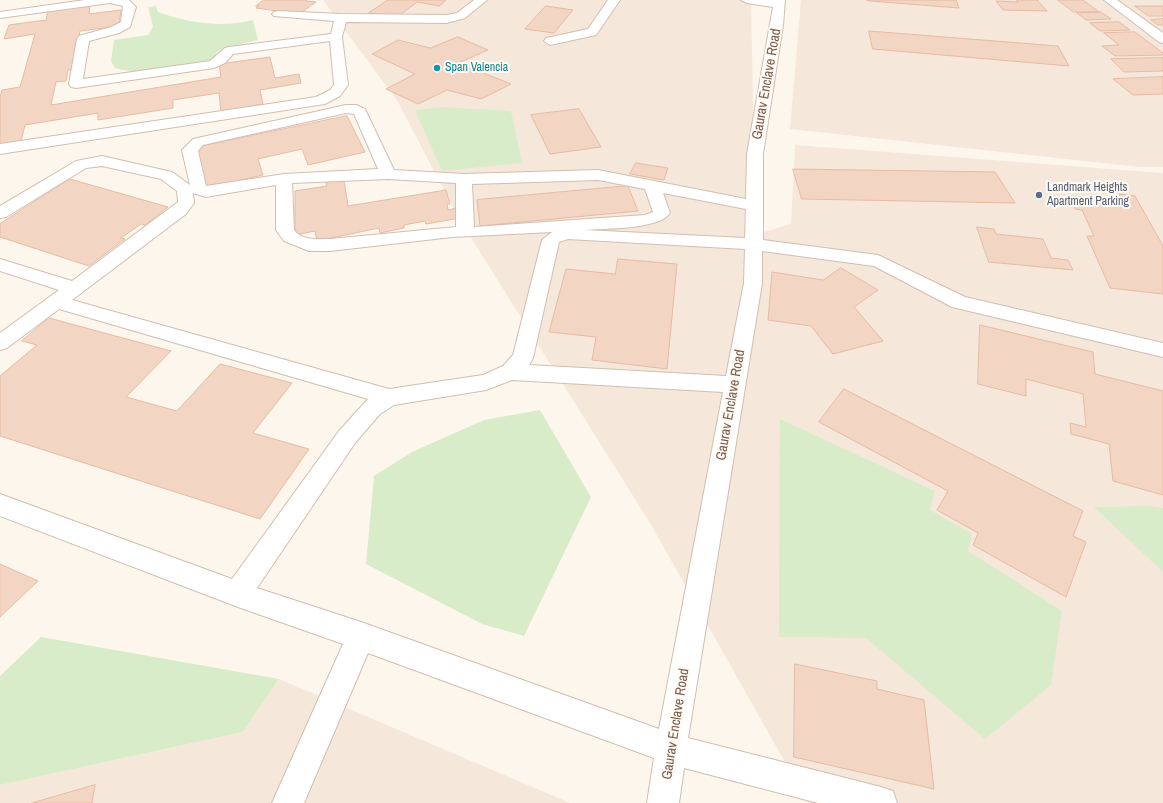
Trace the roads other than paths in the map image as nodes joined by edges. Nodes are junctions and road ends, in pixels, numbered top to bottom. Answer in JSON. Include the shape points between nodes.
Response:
{"nodes":[{"id":1,"x":481,"y":0,"type":"edge"},
{"id":2,"x":614,"y":0,"type":"edge"},
{"id":3,"x":747,"y":0,"type":"edge"},
{"id":4,"x":1110,"y":0,"type":"edge"},
{"id":5,"x":779,"y":2,"type":"edge"},
{"id":6,"x":278,"y":14,"type":"dead end"},
{"id":7,"x":0,"y":15,"type":"edge"},
{"id":8,"x":341,"y":18,"type":"junction"},
{"id":9,"x":336,"y":37,"type":"junction"},
{"id":10,"x":1163,"y":39,"type":"edge"},
{"id":11,"x":550,"y":41,"type":"dead end"},
{"id":12,"x":0,"y":149,"type":"edge"},
{"id":13,"x":388,"y":174,"type":"junction"},
{"id":14,"x":284,"y":179,"type":"junction"},
{"id":15,"x":464,"y":179,"type":"junction"},
{"id":16,"x":652,"y":186,"type":"junction"},
{"id":17,"x":755,"y":206,"type":"junction"},
{"id":18,"x":0,"y":213,"type":"edge"},
{"id":19,"x":465,"y":232,"type":"junction"},
{"id":20,"x":755,"y":244,"type":"junction"},
{"id":21,"x":0,"y":265,"type":"edge"},
{"id":22,"x":73,"y":288,"type":"junction"},
{"id":23,"x":56,"y":302,"type":"junction"},
{"id":24,"x":0,"y":343,"type":"edge"},
{"id":25,"x":1163,"y":350,"type":"edge"},
{"id":26,"x":510,"y":372,"type":"junction"},
{"id":27,"x":734,"y":385,"type":"junction"},
{"id":28,"x":389,"y":397,"type":"junction"},
{"id":29,"x":0,"y":505,"type":"edge"},
{"id":30,"x":238,"y":594,"type":"junction"},
{"id":31,"x":361,"y":636,"type":"junction"},
{"id":32,"x":670,"y":749,"type":"junction"},
{"id":33,"x":288,"y":803,"type":"edge"},
{"id":34,"x":663,"y":803,"type":"edge"},
{"id":35,"x":881,"y":803,"type":"edge"}],
"edges":[{"from":1,"to":8,"type":"street","via":[[465,13],[450,18]]},
{"from":2,"to":11,"type":"street","via":[[592,32]]},
{"from":3,"to":5,"type":"street"},
{"from":4,"to":10,"type":"street"},
{"from":5,"to":17,"type":"street","name":"Gaurav Enclave Road","via":[[755,154]]},
{"from":6,"to":8,"type":"street"},
{"from":7,"to":9,"type":"street","via":[[110,0],[127,3],[130,7],[126,24],[115,30],[83,39],[76,84],[214,64],[229,51]]},
{"from":8,"to":9,"type":"street"},
{"from":9,"to":12,"type":"street","via":[[341,85],[335,93],[320,101]]},
{"from":13,"to":14,"type":"street"},
{"from":13,"to":14,"type":"street","via":[[360,112],[356,109],[346,109],[198,142],[190,150],[201,191],[213,192]]},
{"from":13,"to":15,"type":"street"},
{"from":14,"to":19,"type":"street","via":[[285,230],[290,237],[309,245]]},
{"from":15,"to":16,"type":"street","via":[[598,175]]},
{"from":15,"to":19,"type":"street"},
{"from":16,"to":17,"type":"street"},
{"from":16,"to":19,"type":"street","via":[[662,213],[645,220]]},
{"from":17,"to":20,"type":"street","name":"Gaurav Enclave Road"},
{"from":18,"to":22,"type":"street","via":[[82,164],[95,161],[166,175],[185,189],[186,203],[180,210]]},
{"from":20,"to":25,"type":"street","via":[[878,261],[959,302]]},
{"from":20,"to":26,"type":"street","via":[[568,234],[557,236],[551,240],[524,358]]},
{"from":20,"to":27,"type":"street","name":"Gaurav Enclave Road","via":[[753,283]]},
{"from":21,"to":22,"type":"street"},
{"from":22,"to":23,"type":"street"},
{"from":23,"to":24,"type":"street"},
{"from":23,"to":28,"type":"street"},
{"from":26,"to":27,"type":"street"},
{"from":26,"to":28,"type":"street","via":[[486,382]]},
{"from":27,"to":32,"type":"street","name":"Gaurav Enclave Road"},
{"from":28,"to":30,"type":"street","via":[[372,408],[346,437]]},
{"from":29,"to":30,"type":"street"},
{"from":30,"to":31,"type":"street"},
{"from":31,"to":32,"type":"street"},
{"from":31,"to":33,"type":"street"},
{"from":32,"to":34,"type":"street","name":"Gaurav Enclave Road"},
{"from":32,"to":35,"type":"street"}]}
